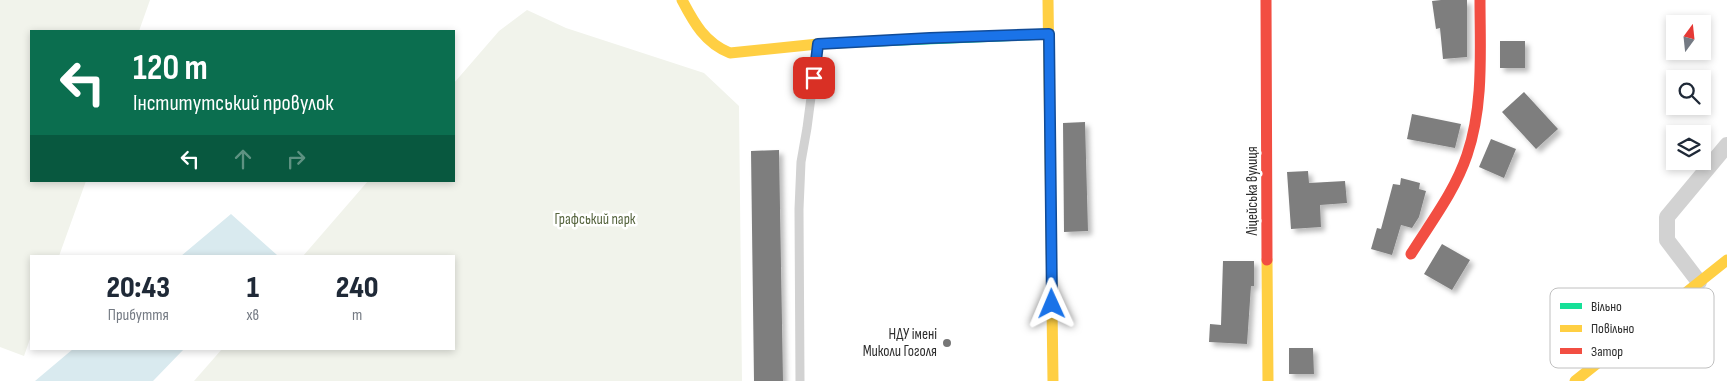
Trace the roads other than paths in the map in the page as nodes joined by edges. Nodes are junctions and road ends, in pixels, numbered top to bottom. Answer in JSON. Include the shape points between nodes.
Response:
{"nodes":[{"id":1,"x":682,"y":0,"type":"edge"},
{"id":2,"x":1048,"y":0,"type":"edge"},
{"id":3,"x":1266,"y":0,"type":"edge"},
{"id":4,"x":1480,"y":0,"type":"edge"},
{"id":5,"x":1049,"y":34,"type":"junction"},
{"id":6,"x":818,"y":44,"type":"junction"},
{"id":7,"x":1727,"y":145,"type":"edge"},
{"id":8,"x":1412,"y":254,"type":"dead end"},
{"id":9,"x":1727,"y":260,"type":"edge"},
{"id":10,"x":1699,"y":282,"type":"junction"},
{"id":11,"x":1691,"y":288,"type":"edge"},
{"id":12,"x":1591,"y":368,"type":"edge"},
{"id":13,"x":800,"y":381,"type":"edge"},
{"id":14,"x":1053,"y":381,"type":"edge"},
{"id":15,"x":1268,"y":381,"type":"edge"},
{"id":16,"x":1575,"y":381,"type":"edge"}],
"edges":[{"from":1,"to":6,"type":"street","via":[[708,42],[730,53]]},
{"from":2,"to":5,"type":"street"},
{"from":3,"to":15,"type":"street","name":"Ліцейська вулиця"},
{"from":4,"to":8,"type":"street","via":[[1477,116],[1469,148],[1459,175]]},
{"from":5,"to":6,"type":"street"},
{"from":5,"to":14,"type":"street"},
{"from":6,"to":13,"type":"lane","via":[[801,162]]},
{"from":7,"to":10,"type":"street","via":[[1667,217],[1667,240]]},
{"from":9,"to":10,"type":"street"},
{"from":10,"to":11,"type":"street"},
{"from":12,"to":16,"type":"street"}]}
